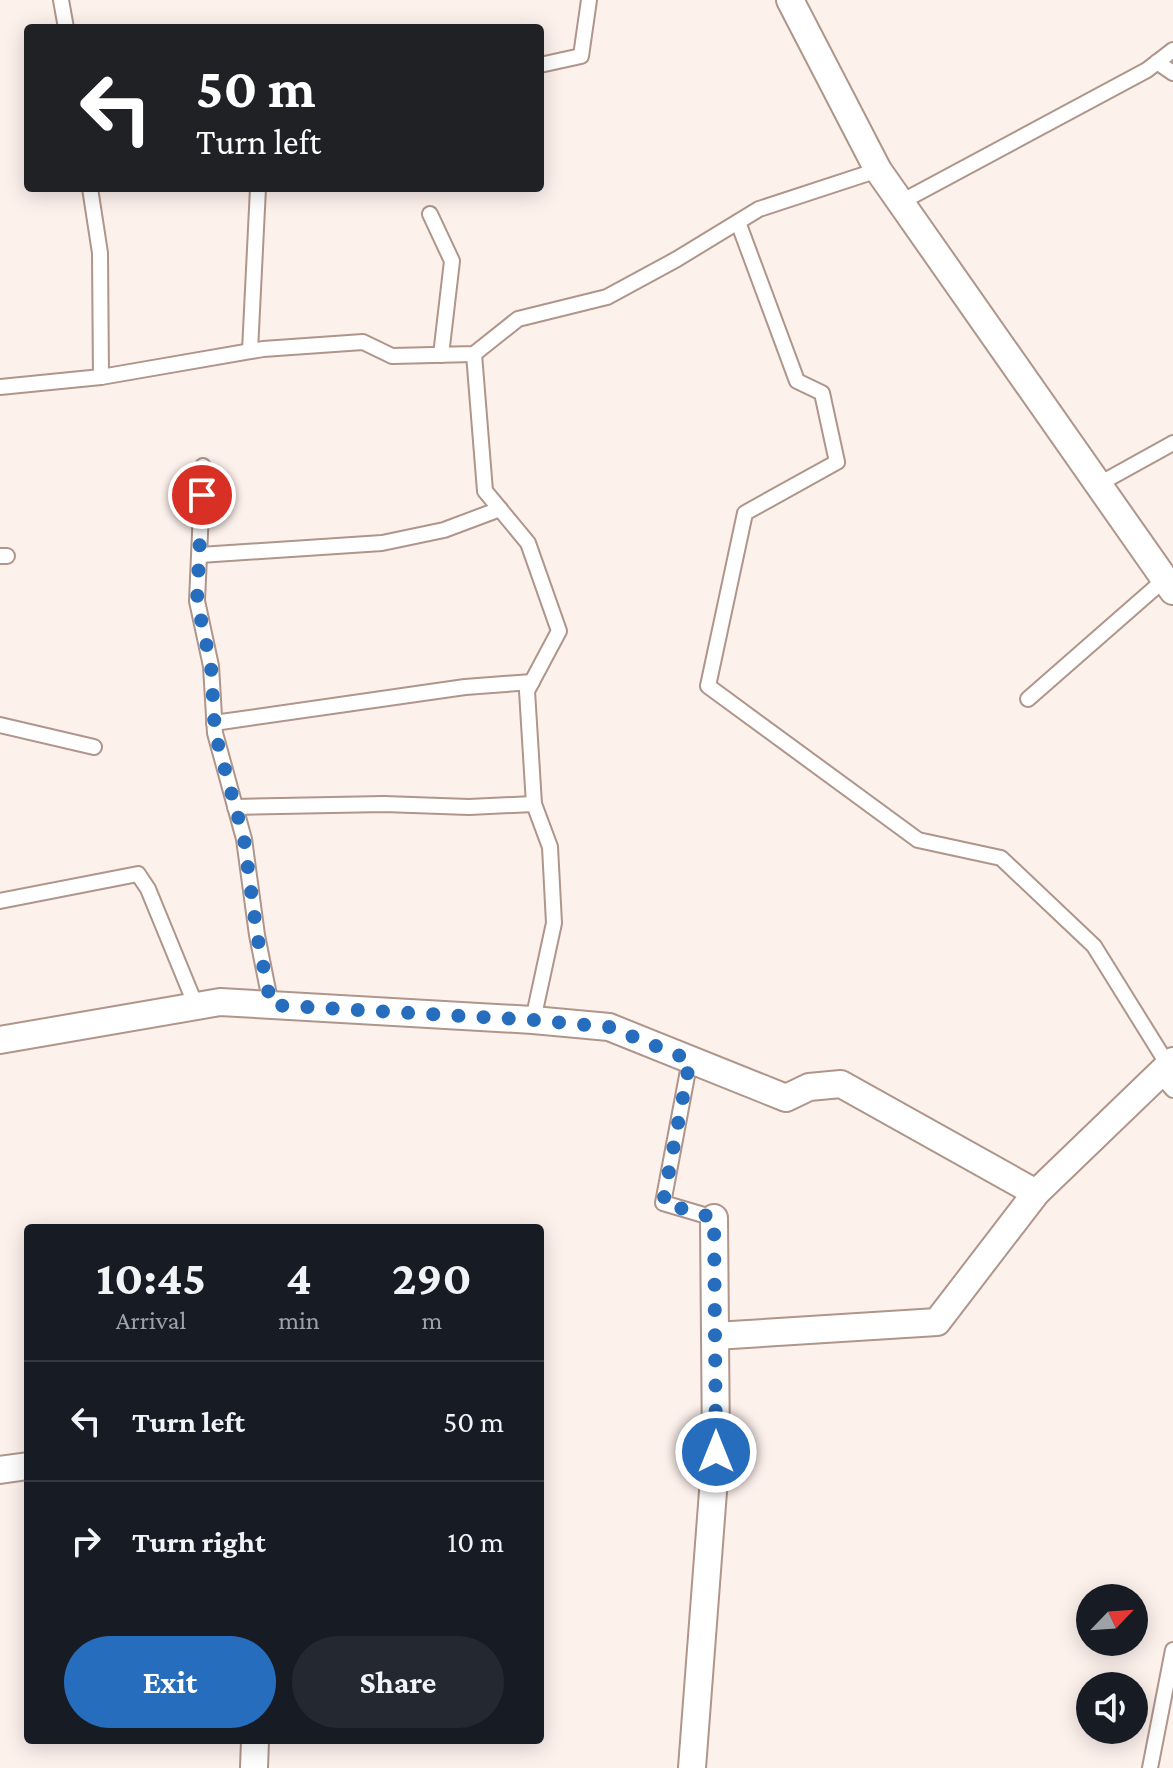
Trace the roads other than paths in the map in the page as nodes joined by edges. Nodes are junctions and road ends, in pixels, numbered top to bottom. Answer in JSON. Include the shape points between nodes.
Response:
{"nodes":[{"id":1,"x":61,"y":0,"type":"edge"},
{"id":2,"x":589,"y":0,"type":"edge"},
{"id":3,"x":790,"y":0,"type":"edge"},
{"id":4,"x":65,"y":24,"type":"edge"},
{"id":5,"x":1173,"y":50,"type":"edge"},
{"id":6,"x":1157,"y":62,"type":"junction"},
{"id":7,"x":544,"y":64,"type":"edge"},
{"id":8,"x":1173,"y":73,"type":"edge"},
{"id":9,"x":878,"y":170,"type":"junction"},
{"id":10,"x":91,"y":192,"type":"edge"},
{"id":11,"x":258,"y":192,"type":"edge"},
{"id":12,"x":901,"y":202,"type":"junction"},
{"id":13,"x":430,"y":214,"type":"dead end"},
{"id":14,"x":738,"y":222,"type":"junction"},
{"id":15,"x":250,"y":351,"type":"junction"},
{"id":16,"x":474,"y":354,"type":"junction"},
{"id":17,"x":441,"y":355,"type":"junction"},
{"id":18,"x":101,"y":377,"type":"junction"},
{"id":19,"x":0,"y":387,"type":"edge"},
{"id":20,"x":1173,"y":443,"type":"edge"},
{"id":21,"x":203,"y":466,"type":"dead end"},
{"id":22,"x":1099,"y":484,"type":"junction"},
{"id":23,"x":500,"y":509,"type":"junction"},
{"id":24,"x":200,"y":555,"type":"junction"},
{"id":25,"x":1167,"y":574,"type":"edge"},
{"id":26,"x":532,"y":682,"type":"junction"},
{"id":27,"x":1028,"y":699,"type":"dead end"},
{"id":28,"x":214,"y":723,"type":"junction"},
{"id":29,"x":0,"y":725,"type":"edge"},
{"id":30,"x":94,"y":747,"type":"dead end"},
{"id":31,"x":534,"y":804,"type":"junction"},
{"id":32,"x":235,"y":807,"type":"junction"},
{"id":33,"x":0,"y":901,"type":"edge"},
{"id":34,"x":271,"y":1005,"type":"junction"},
{"id":35,"x":196,"y":1006,"type":"junction"},
{"id":36,"x":533,"y":1020,"type":"junction"},
{"id":37,"x":0,"y":1040,"type":"edge"},
{"id":38,"x":690,"y":1060,"type":"junction"},
{"id":39,"x":1168,"y":1073,"type":"edge"},
{"id":40,"x":1036,"y":1193,"type":"junction"},
{"id":41,"x":714,"y":1218,"type":"joint"},
{"id":42,"x":715,"y":1336,"type":"junction"},
{"id":43,"x":24,"y":1467,"type":"edge"},
{"id":44,"x":0,"y":1470,"type":"edge"},
{"id":45,"x":1173,"y":1650,"type":"edge"},
{"id":46,"x":255,"y":1744,"type":"edge"},
{"id":47,"x":254,"y":1768,"type":"edge"},
{"id":48,"x":692,"y":1768,"type":"edge"},
{"id":49,"x":1150,"y":1768,"type":"edge"}],
"edges":[{"from":1,"to":4,"type":"lane"},
{"from":2,"to":7,"type":"lane","via":[[581,56]]},
{"from":3,"to":9,"type":"street"},
{"from":5,"to":6,"type":"lane"},
{"from":6,"to":8,"type":"lane"},
{"from":6,"to":12,"type":"lane"},
{"from":9,"to":12,"type":"street"},
{"from":9,"to":14,"type":"lane","via":[[759,209]]},
{"from":10,"to":18,"type":"lane","via":[[100,253]]},
{"from":11,"to":15,"type":"lane"},
{"from":12,"to":22,"type":"street"},
{"from":13,"to":17,"type":"lane","via":[[452,261]]},
{"from":14,"to":16,"type":"lane","via":[[607,297],[518,319]]},
{"from":14,"to":39,"type":"lane","via":[[797,381],[822,393],[837,462],[745,513],[708,686],[918,840],[1001,858],[1094,946]]},
{"from":15,"to":17,"type":"lane","via":[[363,342],[392,356]]},
{"from":15,"to":18,"type":"lane"},
{"from":16,"to":17,"type":"lane"},
{"from":16,"to":23,"type":"lane","via":[[485,491]]},
{"from":18,"to":19,"type":"lane"},
{"from":20,"to":22,"type":"lane"},
{"from":21,"to":24,"type":"lane"},
{"from":22,"to":25,"type":"street"},
{"from":23,"to":24,"type":"lane","via":[[444,530],[382,543]]},
{"from":23,"to":26,"type":"lane","via":[[528,543],[559,631]]},
{"from":24,"to":28,"type":"lane","via":[[197,601],[211,666]]},
{"from":25,"to":27,"type":"lane"},
{"from":26,"to":28,"type":"lane"},
{"from":26,"to":31,"type":"lane","via":[[527,691]]},
{"from":28,"to":32,"type":"lane"},
{"from":29,"to":30,"type":"lane"},
{"from":31,"to":32,"type":"lane"},
{"from":31,"to":36,"type":"lane","via":[[550,847],[554,923]]},
{"from":32,"to":34,"type":"lane"},
{"from":33,"to":35,"type":"lane","via":[[138,874]]},
{"from":34,"to":35,"type":"street"},
{"from":34,"to":36,"type":"street"},
{"from":35,"to":37,"type":"street"},
{"from":36,"to":38,"type":"street","via":[[609,1027]]},
{"from":38,"to":40,"type":"street","via":[[786,1098],[809,1087],[841,1084]]},
{"from":38,"to":41,"type":"lane","via":[[663,1203]]},
{"from":39,"to":40,"type":"street"},
{"from":40,"to":42,"type":"street","via":[[937,1322]]},
{"from":41,"to":42,"type":"street"},
{"from":42,"to":48,"type":"street","via":[[716,1452]]},
{"from":43,"to":44,"type":"street"},
{"from":45,"to":49,"type":"lane"},
{"from":46,"to":47,"type":"street"}]}
